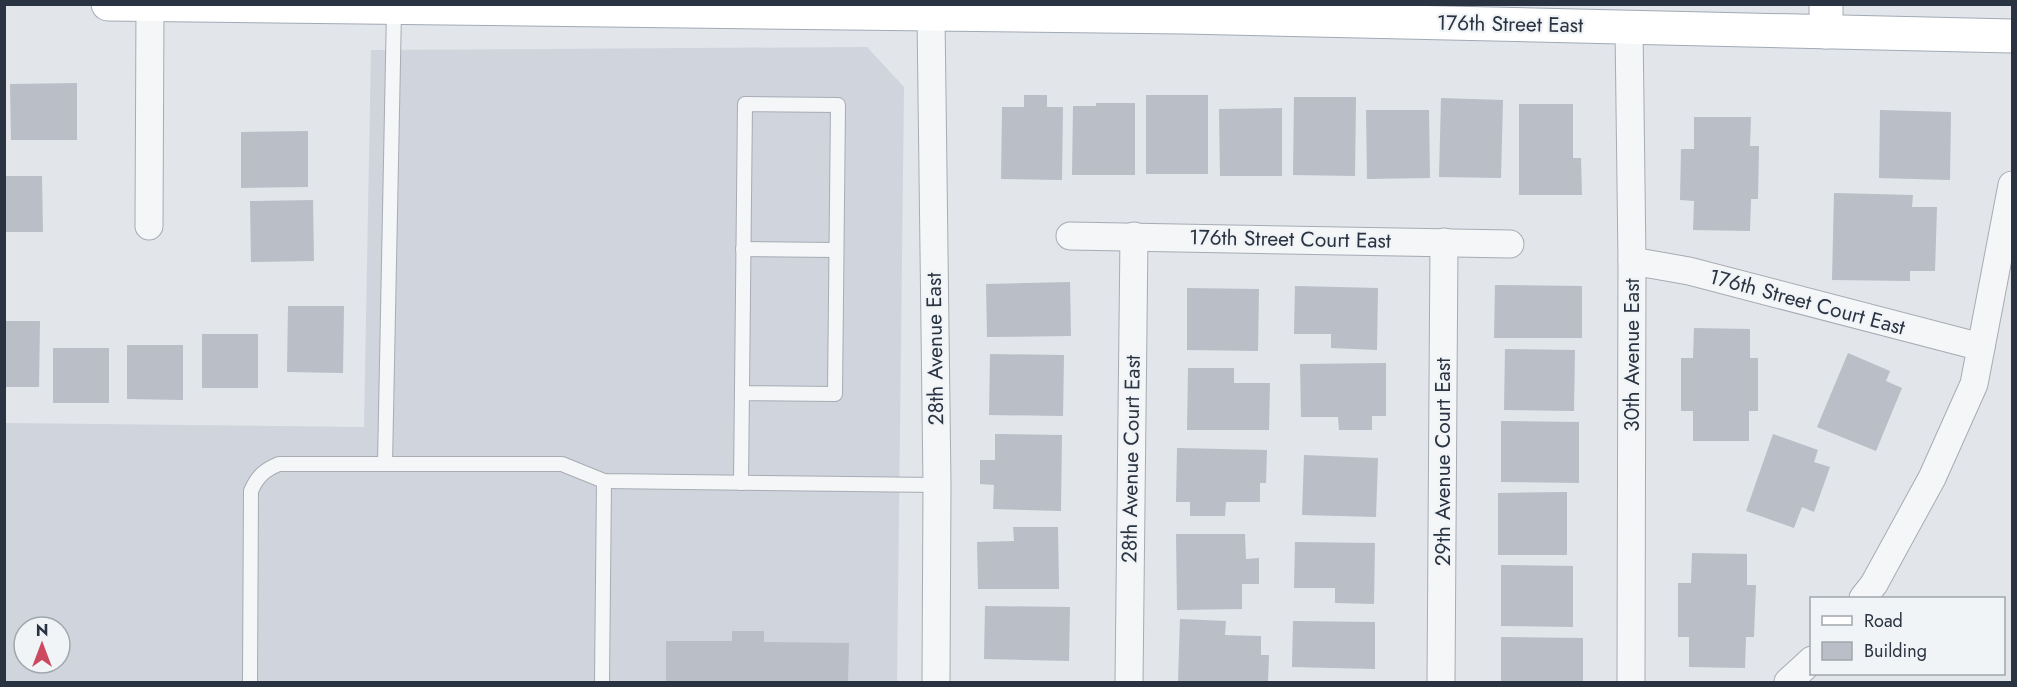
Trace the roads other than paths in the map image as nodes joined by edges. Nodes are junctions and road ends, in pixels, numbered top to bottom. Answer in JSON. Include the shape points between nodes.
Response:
{"nodes":[{"id":1,"x":108,"y":4,"type":"edge"},
{"id":2,"x":150,"y":6,"type":"edge"},
{"id":3,"x":394,"y":10,"type":"junction"},
{"id":4,"x":936,"y":10,"type":"edge"},
{"id":5,"x":1826,"y":18,"type":"edge"},
{"id":6,"x":1629,"y":27,"type":"junction"},
{"id":7,"x":2013,"y":36,"type":"edge"},
{"id":8,"x":2013,"y":184,"type":"edge"},
{"id":9,"x":148,"y":226,"type":"dead end"},
{"id":10,"x":1070,"y":236,"type":"dead end"},
{"id":11,"x":1134,"y":236,"type":"junction"},
{"id":12,"x":1444,"y":242,"type":"junction"},
{"id":13,"x":1510,"y":244,"type":"dead end"},
{"id":14,"x":743,"y":249,"type":"junction"},
{"id":15,"x":836,"y":250,"type":"junction"},
{"id":16,"x":1632,"y":261,"type":"junction"},
{"id":17,"x":1981,"y":347,"type":"junction"},
{"id":18,"x":742,"y":393,"type":"junction"},
{"id":19,"x":385,"y":464,"type":"junction"},
{"id":20,"x":604,"y":481,"type":"junction"},
{"id":21,"x":741,"y":483,"type":"junction"},
{"id":22,"x":937,"y":485,"type":"junction"},
{"id":23,"x":1864,"y":597,"type":"edge"},
{"id":24,"x":1810,"y":662,"type":"edge"},
{"id":25,"x":250,"y":682,"type":"edge"},
{"id":26,"x":602,"y":682,"type":"edge"},
{"id":27,"x":936,"y":682,"type":"edge"},
{"id":28,"x":1129,"y":682,"type":"edge"},
{"id":29,"x":1441,"y":682,"type":"edge"},
{"id":30,"x":1631,"y":682,"type":"edge"},
{"id":31,"x":1788,"y":682,"type":"edge"}],
"edges":[{"from":1,"to":2,"type":"main road","name":"176th Street East"},
{"from":2,"to":3,"type":"main road","name":"176th Street East"},
{"from":2,"to":9,"type":"street"},
{"from":3,"to":4,"type":"main road","name":"176th Street East"},
{"from":3,"to":19,"type":"lane"},
{"from":4,"to":6,"type":"main road","name":"176th Street East"},
{"from":4,"to":22,"type":"street","name":"28th Avenue East"},
{"from":5,"to":6,"type":"main road","name":"176th Street East"},
{"from":5,"to":7,"type":"main road","name":"176th Street East"},
{"from":6,"to":16,"type":"street","name":"30th Avenue East"},
{"from":8,"to":17,"type":"street"},
{"from":10,"to":11,"type":"street","name":"176th Street Court East"},
{"from":11,"to":12,"type":"street","name":"176th Street Court East"},
{"from":11,"to":28,"type":"street","name":"28th Avenue Court East"},
{"from":12,"to":13,"type":"street","name":"176th Street Court East"},
{"from":12,"to":29,"type":"street","name":"29th Avenue Court East"},
{"from":14,"to":15,"type":"lane"},
{"from":14,"to":15,"type":"lane","via":[[745,104],[838,105]]},
{"from":14,"to":18,"type":"lane"},
{"from":15,"to":18,"type":"lane","via":[[835,394]]},
{"from":16,"to":17,"type":"street","name":"176th Street Court East","via":[[1689,271]]},
{"from":16,"to":30,"type":"street","name":"30th Avenue East"},
{"from":17,"to":23,"type":"street","via":[[1974,384],[1932,478]]},
{"from":18,"to":21,"type":"lane"},
{"from":19,"to":20,"type":"lane","via":[[562,464]]},
{"from":19,"to":25,"type":"lane","via":[[279,464],[257,478],[251,491]]},
{"from":20,"to":21,"type":"lane"},
{"from":20,"to":26,"type":"lane"},
{"from":21,"to":22,"type":"lane"},
{"from":22,"to":27,"type":"street","name":"28th Avenue East"},
{"from":24,"to":31,"type":"street"}]}
